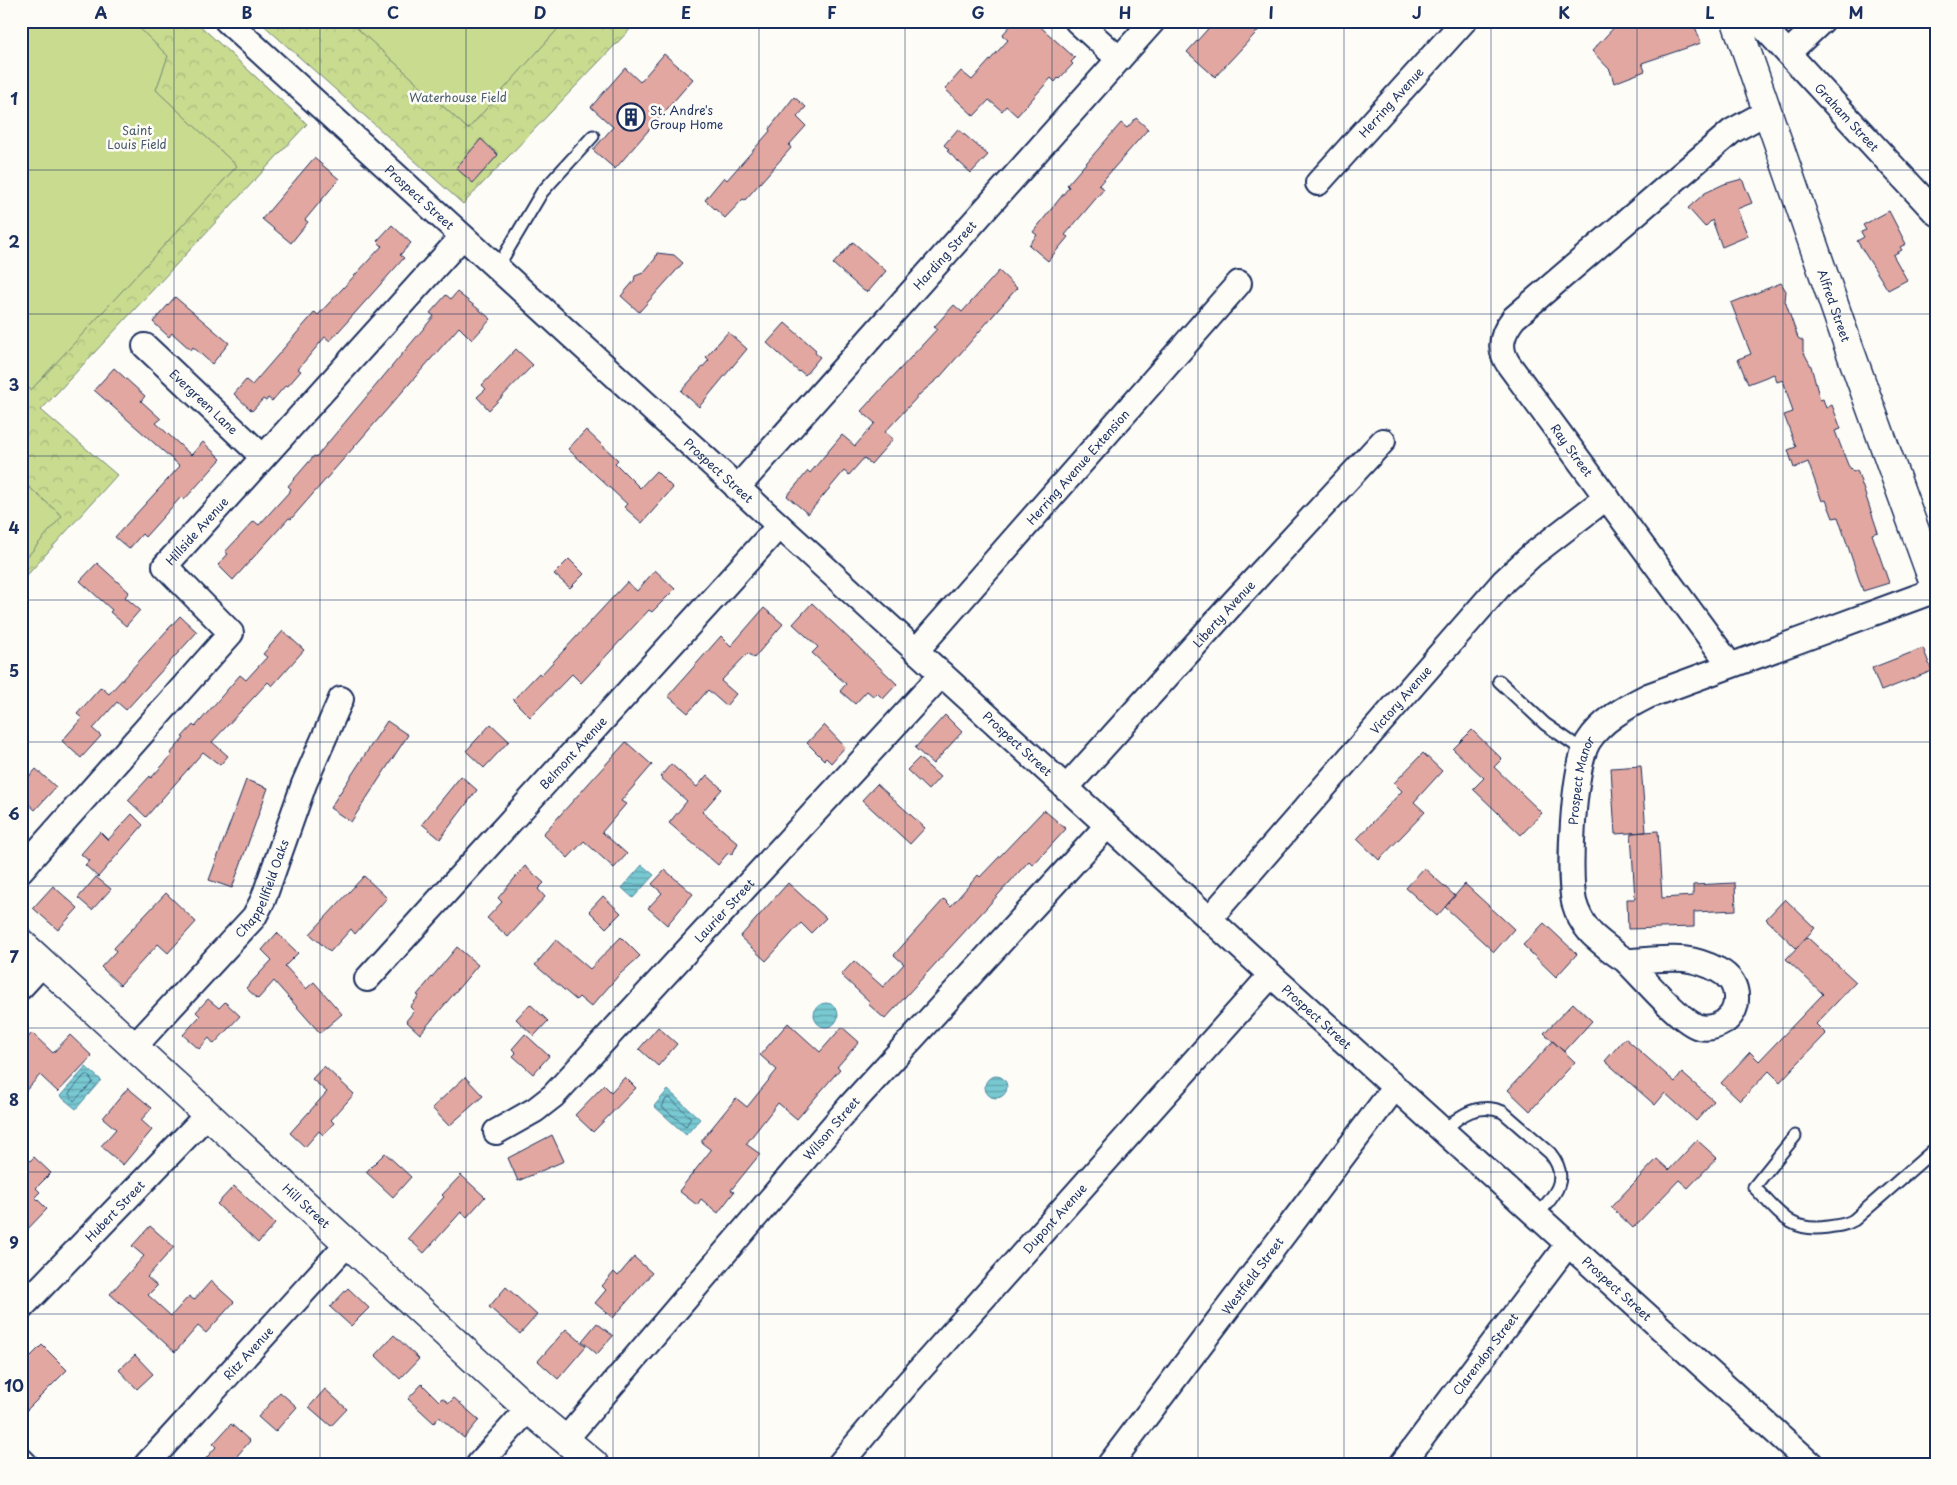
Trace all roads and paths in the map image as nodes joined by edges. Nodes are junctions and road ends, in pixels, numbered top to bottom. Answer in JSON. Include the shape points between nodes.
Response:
{"nodes":[{"id":1,"x":227,"y":21,"type":"edge"},
{"id":2,"x":1077,"y":21,"type":"edge"},
{"id":3,"x":1154,"y":21,"type":"edge"},
{"id":4,"x":1464,"y":21,"type":"edge"},
{"id":5,"x":1736,"y":21,"type":"edge"},
{"id":6,"x":1758,"y":21,"type":"edge"},
{"id":7,"x":1822,"y":21,"type":"edge"},
{"id":8,"x":1788,"y":54,"type":"junction"},
{"id":9,"x":1119,"y":59,"type":"junction"},
{"id":10,"x":1767,"y":112,"type":"junction"},
{"id":11,"x":593,"y":136,"type":"dead end"},
{"id":12,"x":1318,"y":183,"type":"dead end"},
{"id":13,"x":1936,"y":213,"type":"edge"},
{"id":14,"x":462,"y":237,"type":"junction"},
{"id":15,"x":497,"y":268,"type":"junction"},
{"id":16,"x":1239,"y":283,"type":"dead end"},
{"id":17,"x":145,"y":346,"type":"dead end"},
{"id":18,"x":1383,"y":441,"type":"dead end"},
{"id":19,"x":263,"y":456,"type":"junction"},
{"id":20,"x":738,"y":488,"type":"junction"},
{"id":21,"x":1607,"y":497,"type":"junction"},
{"id":22,"x":779,"y":526,"type":"junction"},
{"id":23,"x":1936,"y":590,"type":"edge"},
{"id":24,"x":916,"y":651,"type":"junction"},
{"id":25,"x":1730,"y":665,"type":"junction"},
{"id":26,"x":942,"y":674,"type":"junction"},
{"id":27,"x":1498,"y":681,"type":"dead end"},
{"id":28,"x":341,"y":699,"type":"dead end"},
{"id":29,"x":1584,"y":752,"type":"junction"},
{"id":30,"x":1066,"y":788,"type":"junction"},
{"id":31,"x":1107,"y":826,"type":"junction"},
{"id":32,"x":21,"y":870,"type":"edge"},
{"id":33,"x":1209,"y":919,"type":"junction"},
{"id":34,"x":21,"y":944,"type":"edge"},
{"id":35,"x":1626,"y":961,"type":"dead end"},
{"id":36,"x":43,"y":963,"type":"junction"},
{"id":37,"x":1271,"y":975,"type":"junction"},
{"id":38,"x":367,"y":979,"type":"dead end"},
{"id":39,"x":21,"y":987,"type":"edge"},
{"id":40,"x":134,"y":1047,"type":"junction"},
{"id":41,"x":1394,"y":1087,"type":"junction"},
{"id":42,"x":208,"y":1114,"type":"junction"},
{"id":43,"x":496,"y":1132,"type":"dead end"},
{"id":44,"x":1444,"y":1132,"type":"junction"},
{"id":45,"x":1795,"y":1136,"type":"dead end"},
{"id":46,"x":1936,"y":1148,"type":"edge"},
{"id":47,"x":1536,"y":1216,"type":"junction"},
{"id":48,"x":348,"y":1243,"type":"junction"},
{"id":49,"x":1568,"y":1244,"type":"junction"},
{"id":50,"x":21,"y":1308,"type":"edge"},
{"id":51,"x":528,"y":1409,"type":"junction"},
{"id":52,"x":565,"y":1440,"type":"junction"},
{"id":53,"x":21,"y":1460,"type":"edge"},
{"id":54,"x":1808,"y":1463,"type":"edge"},
{"id":55,"x":25,"y":1464,"type":"edge"},
{"id":56,"x":147,"y":1464,"type":"edge"},
{"id":57,"x":479,"y":1464,"type":"edge"},
{"id":58,"x":594,"y":1464,"type":"edge"},
{"id":59,"x":840,"y":1464,"type":"edge"},
{"id":60,"x":1110,"y":1464,"type":"edge"},
{"id":61,"x":1402,"y":1464,"type":"edge"}],
"edges":[{"from":1,"to":14,"type":"street","name":"Prospect Street"},
{"from":2,"to":9,"type":"street"},
{"from":3,"to":9,"type":"street","name":"Harding Street"},
{"from":4,"to":12,"type":"street","name":"Herring Avenue"},
{"from":5,"to":10,"type":"street","name":"Alfred Street"},
{"from":6,"to":8,"type":"street","name":"Graham Street"},
{"from":7,"to":8,"type":"street"},
{"from":8,"to":13,"type":"street","name":"Graham Street"},
{"from":9,"to":20,"type":"street","name":"Harding Street"},
{"from":10,"to":21,"type":"street","name":"Ray Street","via":[[1732,131],[1514,318],[1503,335],[1501,343],[1506,360]]},
{"from":10,"to":23,"type":"street","name":"Alfred Street"},
{"from":11,"to":15,"type":"lane","via":[[542,192]]},
{"from":14,"to":15,"type":"street","name":"Prospect Street"},
{"from":14,"to":19,"type":"street","name":"Hillside Avenue"},
{"from":15,"to":20,"type":"street","name":"Prospect Street"},
{"from":16,"to":24,"type":"street","name":"Herring Avenue Extension"},
{"from":17,"to":19,"type":"street","name":"Evergreen Lane"},
{"from":18,"to":30,"type":"street","name":"Liberty Avenue"},
{"from":19,"to":32,"type":"street","name":"Hillside Avenue","via":[[165,566],[231,633]]},
{"from":20,"to":22,"type":"street","name":"Prospect Street"},
{"from":21,"to":25,"type":"street","name":"Ray Street"},
{"from":21,"to":33,"type":"street","name":"Victory Avenue","via":[[1504,581]]},
{"from":22,"to":24,"type":"street","name":"Prospect Street"},
{"from":22,"to":38,"type":"street","name":"Belmont Avenue"},
{"from":23,"to":25,"type":"street"},
{"from":24,"to":26,"type":"street","name":"Prospect Street"},
{"from":25,"to":29,"type":"street","name":"Prospect Manor","via":[[1630,705],[1600,727]]},
{"from":26,"to":30,"type":"street","name":"Prospect Street"},
{"from":26,"to":43,"type":"street","name":"Laurier Street","via":[[553,1096]]},
{"from":27,"to":29,"type":"lane","via":[[1545,724]]},
{"from":28,"to":40,"type":"street","name":"Chappellfield Oaks","via":[[254,917]]},
{"from":29,"to":35,"type":"street","name":"Prospect Manor","via":[[1577,780],[1570,872],[1575,905],[1591,933]]},
{"from":30,"to":31,"type":"street","name":"Prospect Street"},
{"from":31,"to":33,"type":"street","name":"Prospect Street"},
{"from":31,"to":52,"type":"street","name":"Wilson Street","via":[[850,1106]]},
{"from":33,"to":37,"type":"street","name":"Prospect Street"},
{"from":34,"to":36,"type":"street","name":"Hill Street"},
{"from":36,"to":39,"type":"street"},
{"from":36,"to":40,"type":"street","name":"Hill Street"},
{"from":37,"to":41,"type":"street","name":"Prospect Street"},
{"from":37,"to":59,"type":"street","name":"Dupont Avenue","via":[[906,1384]]},
{"from":40,"to":42,"type":"street","name":"Hill Street"},
{"from":41,"to":44,"type":"street","name":"Prospect Street"},
{"from":41,"to":60,"type":"street","name":"Westfield Street"},
{"from":42,"to":48,"type":"street","name":"Hill Street"},
{"from":42,"to":50,"type":"street","name":"Hubert Street"},
{"from":44,"to":47,"type":"street","name":"Prospect Street"},
{"from":44,"to":47,"type":"lane","via":[[1466,1113],[1494,1108],[1550,1153],[1559,1170],[1560,1186]]},
{"from":45,"to":46,"type":"lane","via":[[1754,1187],[1784,1218],[1797,1226],[1813,1228],[1844,1225],[1854,1220]]},
{"from":47,"to":49,"type":"street","name":"Prospect Street"},
{"from":48,"to":51,"type":"street","name":"Hill Street"},
{"from":48,"to":56,"type":"street","name":"Ritz Avenue"},
{"from":49,"to":54,"type":"street","name":"Prospect Street"},
{"from":49,"to":61,"type":"street","name":"Clarendon Street"},
{"from":51,"to":52,"type":"street","name":"Hill Street"},
{"from":51,"to":57,"type":"street"},
{"from":52,"to":58,"type":"street","name":"Hill Street"},
{"from":53,"to":55,"type":"street"}]}
